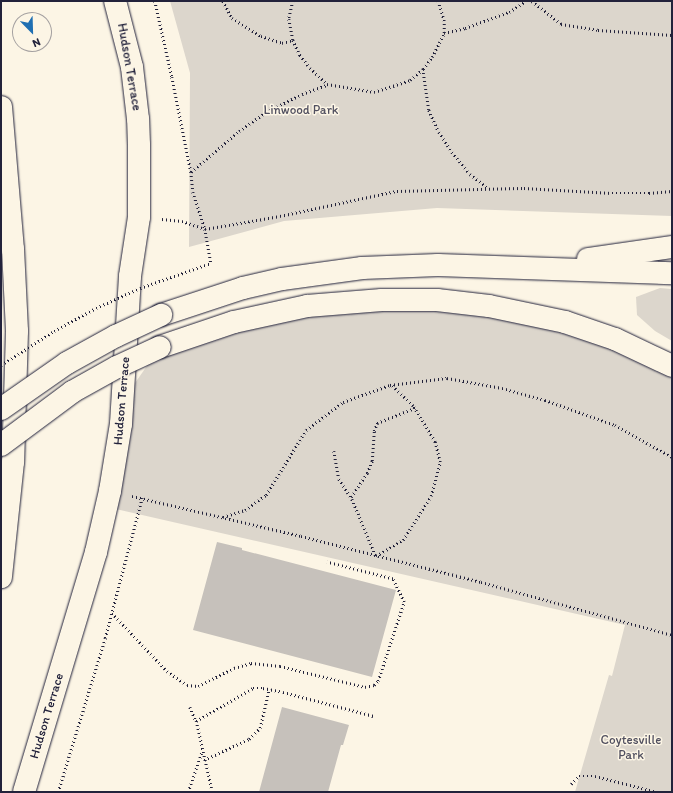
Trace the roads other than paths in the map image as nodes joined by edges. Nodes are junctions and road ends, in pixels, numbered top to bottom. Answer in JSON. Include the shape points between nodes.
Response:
{"nodes":[{"id":1,"x":115,"y":1,"type":"edge"},
{"id":2,"x":1,"y":107,"type":"edge"},
{"id":3,"x":672,"y":247,"type":"edge"},
{"id":4,"x":531,"y":267,"type":"junction"},
{"id":5,"x":672,"y":273,"type":"edge"},
{"id":6,"x":672,"y":366,"type":"edge"},
{"id":7,"x":1,"y":408,"type":"edge"},
{"id":8,"x":1,"y":445,"type":"edge"},
{"id":9,"x":1,"y":577,"type":"edge"},
{"id":10,"x":24,"y":792,"type":"edge"}],
"edges":[{"from":1,"to":10,"type":"main road","name":"Hudson Terrace","via":[[132,67],[138,119],[139,217],[130,276],[121,424],[96,552]]},
{"from":2,"to":9,"type":"main road","via":[[17,331],[13,462]]},
{"from":3,"to":4,"type":"main road"},
{"from":4,"to":5,"type":"main road"},
{"from":4,"to":7,"type":"main road","bridge":true,"via":[[400,266],[323,272],[243,288],[161,315],[116,336],[67,363]]},
{"from":6,"to":8,"type":"main road","bridge":true,"via":[[615,339],[565,322],[489,306],[437,300],[330,302],[234,322],[160,347],[72,392]]}]}
